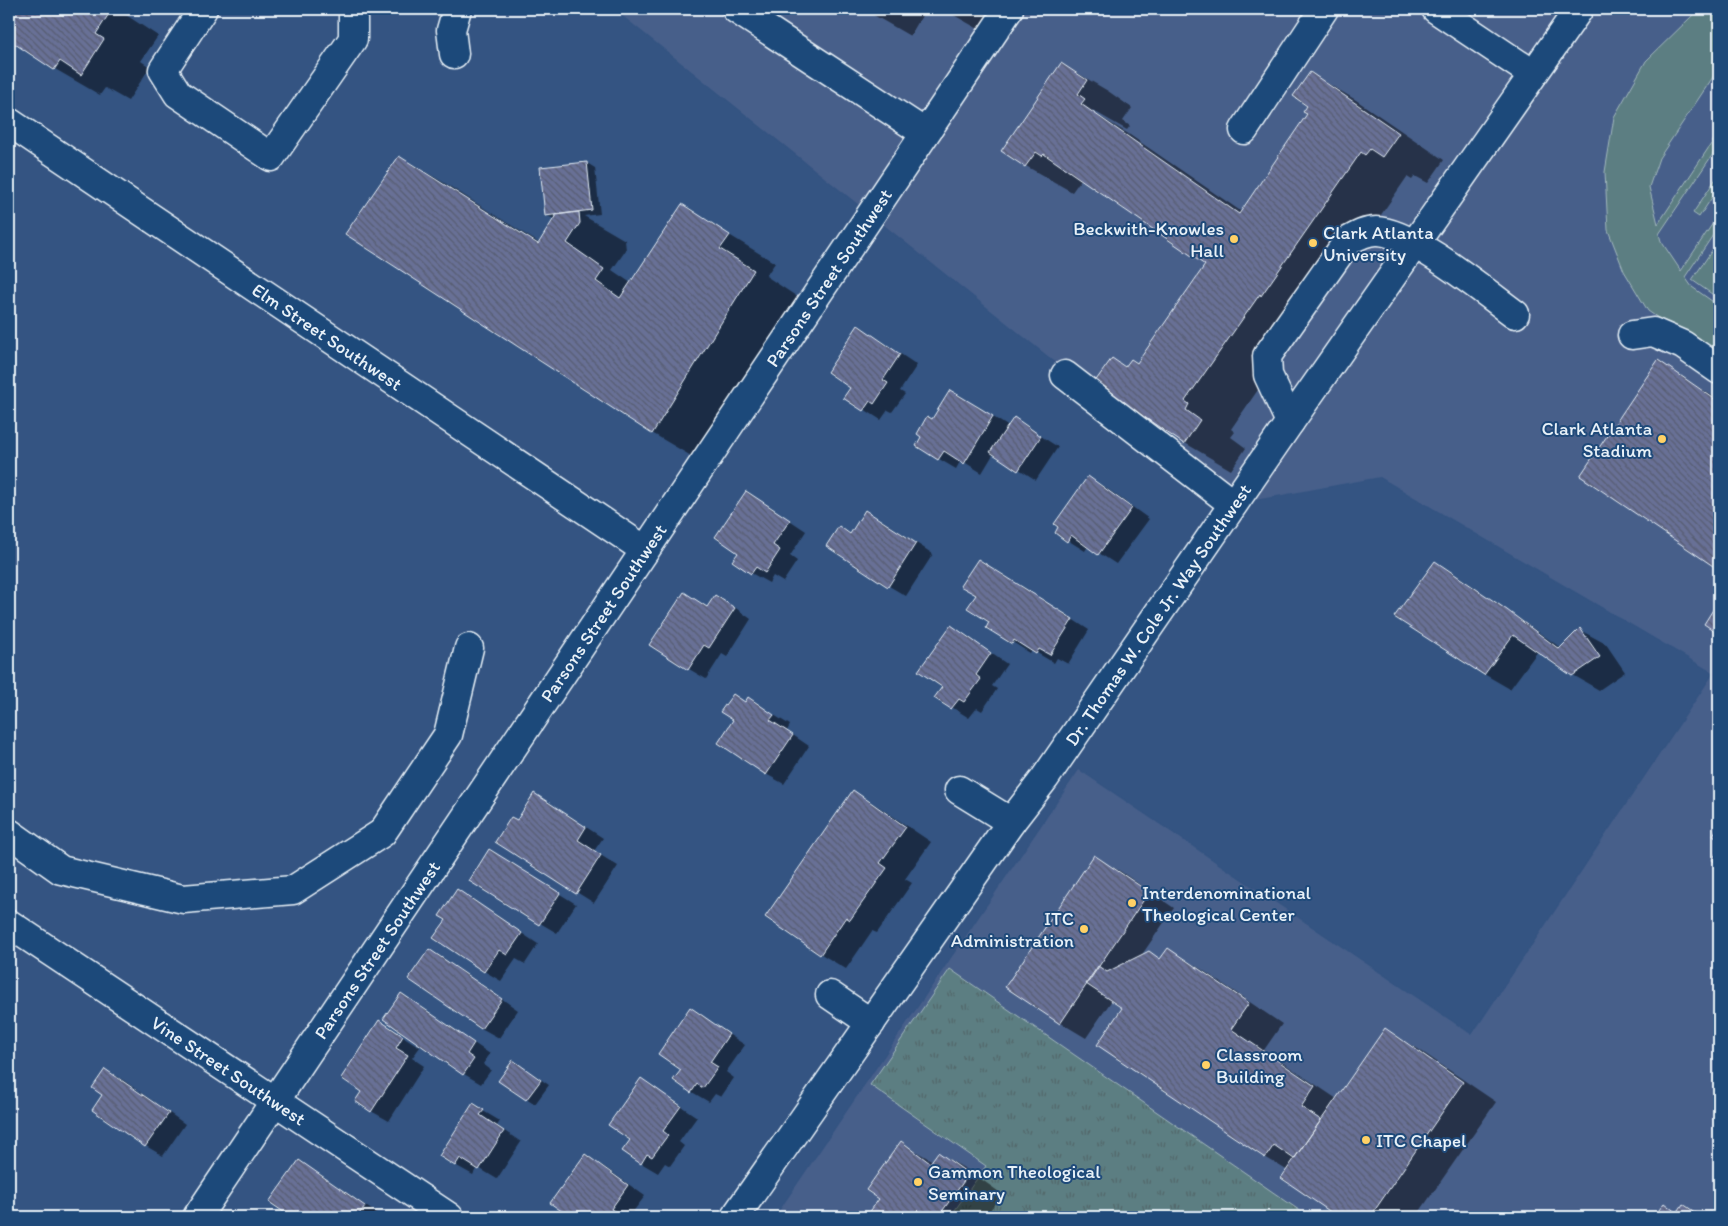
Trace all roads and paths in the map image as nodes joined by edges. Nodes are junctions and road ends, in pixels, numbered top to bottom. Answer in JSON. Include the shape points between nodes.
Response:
{"nodes":[{"id":1,"x":203,"y":9,"type":"edge"},
{"id":2,"x":353,"y":9,"type":"edge"},
{"id":3,"x":457,"y":9,"type":"edge"},
{"id":4,"x":736,"y":9,"type":"edge"},
{"id":5,"x":1008,"y":9,"type":"edge"},
{"id":6,"x":1324,"y":9,"type":"edge"},
{"id":7,"x":1436,"y":9,"type":"edge"},
{"id":8,"x":1579,"y":9,"type":"edge"},
{"id":9,"x":454,"y":54,"type":"dead end"},
{"id":10,"x":1533,"y":74,"type":"junction"},
{"id":11,"x":9,"y":122,"type":"edge"},
{"id":12,"x":1244,"y":130,"type":"dead end"},
{"id":13,"x":925,"y":133,"type":"junction"},
{"id":14,"x":1415,"y":243,"type":"junction"},
{"id":15,"x":1515,"y":314,"type":"dead end"},
{"id":16,"x":1632,"y":336,"type":"dead end"},
{"id":17,"x":1719,"y":370,"type":"edge"},
{"id":18,"x":1065,"y":375,"type":"dead end"},
{"id":19,"x":1290,"y":422,"type":"junction"},
{"id":20,"x":1233,"y":504,"type":"junction"},
{"id":21,"x":645,"y":550,"type":"junction"},
{"id":22,"x":470,"y":648,"type":"dead end"},
{"id":23,"x":960,"y":790,"type":"dead end"},
{"id":24,"x":1011,"y":822,"type":"junction"},
{"id":25,"x":9,"y":833,"type":"edge"},
{"id":26,"x":9,"y":924,"type":"edge"},
{"id":27,"x":830,"y":996,"type":"dead end"},
{"id":28,"x":870,"y":1023,"type":"junction"},
{"id":29,"x":275,"y":1102,"type":"junction"},
{"id":30,"x":198,"y":1217,"type":"edge"},
{"id":31,"x":449,"y":1217,"type":"edge"},
{"id":32,"x":735,"y":1217,"type":"edge"}],
"edges":[{"from":1,"to":2,"type":"street","via":[[163,70],[178,94],[271,157],[353,39]]},
{"from":3,"to":9,"type":"street","via":[[451,30]]},
{"from":4,"to":13,"type":"street"},
{"from":5,"to":13,"type":"street","name":"Parsons Street Southwest"},
{"from":6,"to":12,"type":"street"},
{"from":7,"to":10,"type":"street"},
{"from":8,"to":10,"type":"street","name":"Dr. Thomas W. Cole Jr. Way Southwest"},
{"from":10,"to":14,"type":"street","name":"Dr. Thomas W. Cole Jr. Way Southwest"},
{"from":11,"to":21,"type":"street","name":"Elm Street Southwest"},
{"from":13,"to":21,"type":"street","name":"Parsons Street Southwest"},
{"from":14,"to":15,"type":"street"},
{"from":14,"to":19,"type":"street","name":"Dr. Thomas W. Cole Jr. Way Southwest"},
{"from":14,"to":19,"type":"street","via":[[1378,231],[1364,232],[1348,241],[1267,356],[1268,375]]},
{"from":16,"to":17,"type":"street","via":[[1653,332],[1683,345]]},
{"from":18,"to":20,"type":"street"},
{"from":19,"to":20,"type":"street","name":"Dr. Thomas W. Cole Jr. Way Southwest"},
{"from":20,"to":24,"type":"street","name":"Dr. Thomas W. Cole Jr. Way Southwest","via":[[1045,778]]},
{"from":21,"to":29,"type":"street","name":"Parsons Street Southwest"},
{"from":22,"to":25,"type":"street","via":[[448,735],[382,833],[293,890],[183,899],[61,870]]},
{"from":23,"to":24,"type":"street"},
{"from":24,"to":28,"type":"street","name":"Dr. Thomas W. Cole Jr. Way Southwest"},
{"from":26,"to":29,"type":"street","name":"Vine Street Southwest"},
{"from":27,"to":28,"type":"street"},
{"from":28,"to":32,"type":"street","name":"Dr. Thomas W. Cole Jr. Way Southwest"},
{"from":29,"to":30,"type":"street","name":"Parsons Street Southwest"},
{"from":29,"to":31,"type":"street","name":"Vine Street Southwest"}]}
